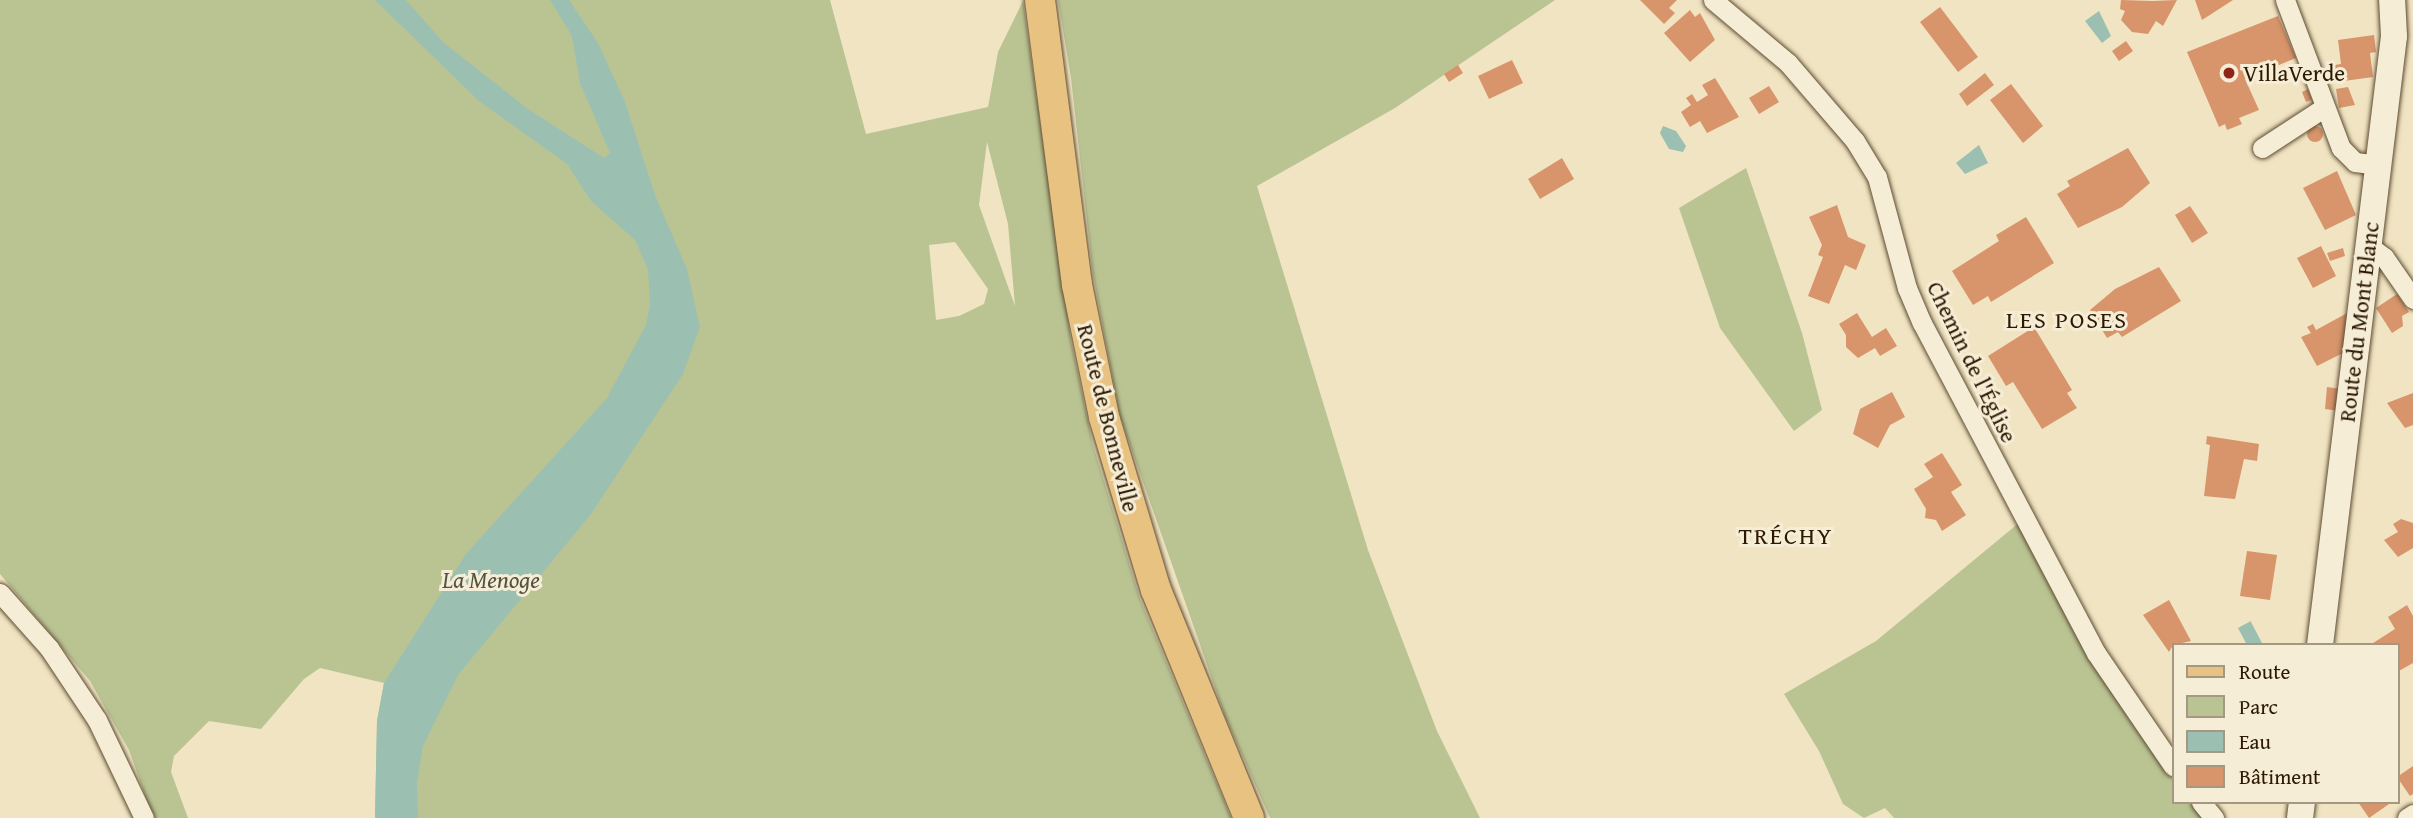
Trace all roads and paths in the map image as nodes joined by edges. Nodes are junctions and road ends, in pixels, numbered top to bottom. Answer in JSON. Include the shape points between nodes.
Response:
{"nodes":[{"id":1,"x":1040,"y":0,"type":"edge"},
{"id":2,"x":1713,"y":0,"type":"edge"},
{"id":3,"x":2285,"y":0,"type":"edge"},
{"id":4,"x":2392,"y":0,"type":"edge"},
{"id":5,"x":2325,"y":107,"type":"junction"},
{"id":6,"x":2262,"y":148,"type":"dead end"},
{"id":7,"x":2378,"y":165,"type":"junction"},
{"id":8,"x":2368,"y":245,"type":"junction"},
{"id":9,"x":2413,"y":299,"type":"edge"},
{"id":10,"x":0,"y":593,"type":"edge"},
{"id":11,"x":2320,"y":643,"type":"edge"},
{"id":12,"x":2172,"y":764,"type":"edge"},
{"id":13,"x":2203,"y":804,"type":"edge"},
{"id":14,"x":2413,"y":814,"type":"edge"},
{"id":15,"x":144,"y":818,"type":"edge"},
{"id":16,"x":1249,"y":818,"type":"edge"},
{"id":17,"x":2214,"y":818,"type":"edge"},
{"id":18,"x":2407,"y":818,"type":"edge"}],
"edges":[{"from":1,"to":16,"type":"main road","name":"Route de Bonneville","via":[[1077,285],[1098,395],[1156,590]]},
{"from":2,"to":12,"type":"street","name":"Chemin de l'Église","via":[[1788,63],[1849,133],[1877,177],[1907,288],[1922,323],[2095,653]]},
{"from":3,"to":5,"type":"street"},
{"from":4,"to":7,"type":"street","name":"Route du Mont Blanc","via":[[2394,36]]},
{"from":5,"to":6,"type":"street"},
{"from":5,"to":7,"type":"street","via":[[2345,154],[2355,162]]},
{"from":7,"to":8,"type":"street","name":"Route du Mont Blanc"},
{"from":8,"to":9,"type":"street","via":[[2384,257]]},
{"from":8,"to":11,"type":"street","name":"Route du Mont Blanc"},
{"from":10,"to":15,"type":"street","via":[[49,648],[97,720]]},
{"from":13,"to":17,"type":"street"},
{"from":14,"to":18,"type":"street"}]}
